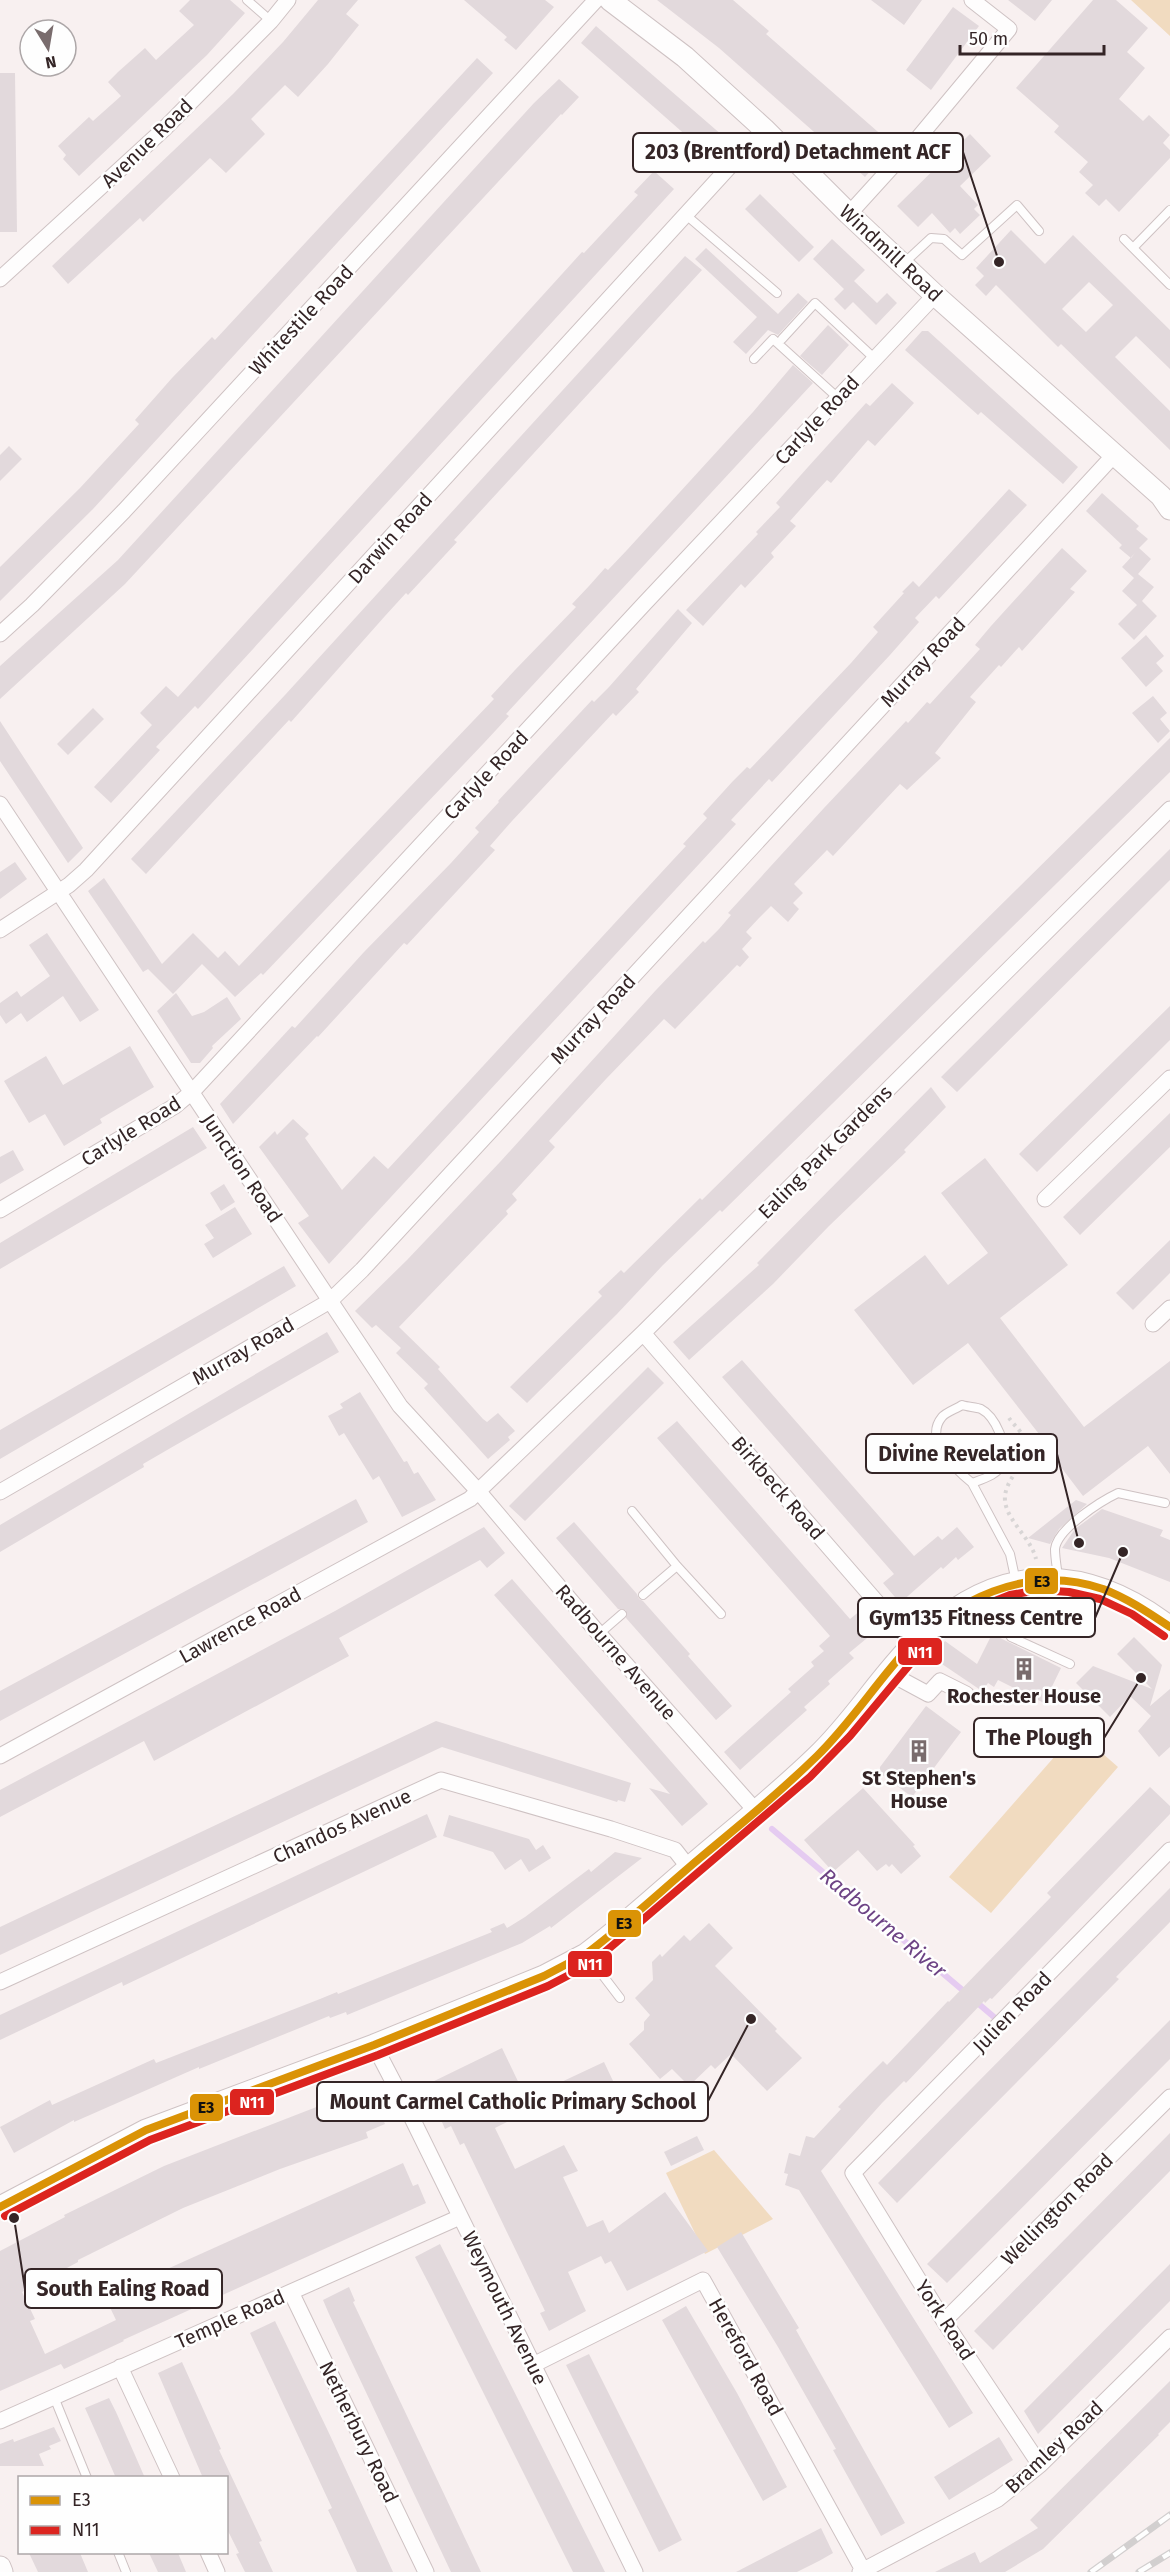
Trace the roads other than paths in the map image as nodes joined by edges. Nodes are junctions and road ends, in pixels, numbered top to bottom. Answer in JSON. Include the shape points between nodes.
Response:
{"nodes":[{"id":1,"x":247,"y":0,"type":"edge"},
{"id":2,"x":288,"y":0,"type":"edge"},
{"id":3,"x":596,"y":0,"type":"edge"},
{"id":4,"x":610,"y":0,"type":"edge"},
{"id":5,"x":972,"y":0,"type":"edge"},
{"id":6,"x":271,"y":21,"type":"junction"},
{"id":7,"x":764,"y":129,"type":"junction"},
{"id":8,"x":1170,"y":210,"type":"edge"},
{"id":9,"x":849,"y":214,"type":"junction"},
{"id":10,"x":686,"y":215,"type":"junction"},
{"id":11,"x":1039,"y":231,"type":"dead end"},
{"id":12,"x":1124,"y":239,"type":"dead end"},
{"id":13,"x":1133,"y":248,"type":"junction"},
{"id":14,"x":903,"y":264,"type":"junction"},
{"id":15,"x":0,"y":279,"type":"edge"},
{"id":16,"x":1170,"y":285,"type":"edge"},
{"id":17,"x":777,"y":293,"type":"dead end"},
{"id":18,"x":935,"y":295,"type":"junction"},
{"id":19,"x":782,"y":339,"type":"dead end"},
{"id":20,"x":754,"y":359,"type":"dead end"},
{"id":21,"x":875,"y":359,"type":"junction"},
{"id":22,"x":838,"y":398,"type":"junction"},
{"id":23,"x":1114,"y":455,"type":"junction"},
{"id":24,"x":1170,"y":509,"type":"edge"},
{"id":25,"x":0,"y":634,"type":"edge"},
{"id":26,"x":0,"y":804,"type":"edge"},
{"id":27,"x":1170,"y":809,"type":"edge"},
{"id":28,"x":57,"y":892,"type":"junction"},
{"id":29,"x":0,"y":930,"type":"edge"},
{"id":30,"x":1170,"y":1078,"type":"edge"},
{"id":31,"x":192,"y":1092,"type":"junction"},
{"id":32,"x":1045,"y":1199,"type":"dead end"},
{"id":33,"x":0,"y":1210,"type":"edge"},
{"id":34,"x":330,"y":1300,"type":"junction"},
{"id":35,"x":1170,"y":1308,"type":"edge"},
{"id":36,"x":1153,"y":1324,"type":"dead end"},
{"id":37,"x":643,"y":1333,"type":"junction"},
{"id":38,"x":972,"y":1483,"type":"junction"},
{"id":39,"x":0,"y":1492,"type":"edge"},
{"id":40,"x":478,"y":1492,"type":"junction"},
{"id":41,"x":1164,"y":1503,"type":"dead end"},
{"id":42,"x":632,"y":1511,"type":"dead end"},
{"id":43,"x":677,"y":1566,"type":"junction"},
{"id":44,"x":1058,"y":1579,"type":"junction"},
{"id":45,"x":1016,"y":1582,"type":"junction"},
{"id":46,"x":993,"y":1588,"type":"junction"},
{"id":47,"x":644,"y":1595,"type":"dead end"},
{"id":48,"x":622,"y":1614,"type":"dead end"},
{"id":49,"x":721,"y":1614,"type":"dead end"},
{"id":50,"x":1170,"y":1627,"type":"edge"},
{"id":51,"x":599,"y":1634,"type":"junction"},
{"id":52,"x":913,"y":1644,"type":"junction"},
{"id":53,"x":1070,"y":1664,"type":"dead end"},
{"id":54,"x":889,"y":1673,"type":"junction"},
{"id":55,"x":966,"y":1694,"type":"dead end"},
{"id":56,"x":0,"y":1756,"type":"edge"},
{"id":57,"x":755,"y":1810,"type":"junction"},
{"id":58,"x":1170,"y":1850,"type":"edge"},
{"id":59,"x":689,"y":1868,"type":"junction"},
{"id":60,"x":586,"y":1954,"type":"junction"},
{"id":61,"x":0,"y":1982,"type":"edge"},
{"id":62,"x":620,"y":1998,"type":"dead end"},
{"id":63,"x":374,"y":2045,"type":"junction"},
{"id":64,"x":1170,"y":2097,"type":"edge"},
{"id":65,"x":853,"y":2173,"type":"joint"},
{"id":66,"x":0,"y":2207,"type":"edge"},
{"id":67,"x":460,"y":2217,"type":"junction"},
{"id":68,"x":291,"y":2292,"type":"junction"},
{"id":69,"x":944,"y":2321,"type":"junction"},
{"id":70,"x":1170,"y":2337,"type":"edge"},
{"id":71,"x":533,"y":2365,"type":"junction"},
{"id":72,"x":120,"y":2367,"type":"junction"},
{"id":73,"x":54,"y":2397,"type":"junction"},
{"id":74,"x":0,"y":2421,"type":"edge"},
{"id":75,"x":1040,"y":2465,"type":"junction"},
{"id":76,"x":86,"y":2476,"type":"edge"},
{"id":77,"x":171,"y":2476,"type":"edge"},
{"id":78,"x":118,"y":2554,"type":"edge"},
{"id":79,"x":208,"y":2554,"type":"edge"},
{"id":80,"x":0,"y":2567,"type":"edge"},
{"id":81,"x":862,"y":2571,"type":"edge"},
{"id":82,"x":2,"y":2572,"type":"edge"},
{"id":83,"x":126,"y":2572,"type":"edge"},
{"id":84,"x":217,"y":2572,"type":"edge"},
{"id":85,"x":426,"y":2572,"type":"edge"},
{"id":86,"x":635,"y":2572,"type":"edge"}],
"edges":[{"from":1,"to":6,"type":"lane"},
{"from":2,"to":6,"type":"street","name":"Avenue Road"},
{"from":3,"to":25,"type":"street","name":"Whitestile Road","via":[[124,511]]},
{"from":4,"to":7,"type":"main road","name":"Windmill Road","via":[[685,57]]},
{"from":5,"to":9,"type":"street","via":[[1009,29]]},
{"from":6,"to":15,"type":"street","name":"Avenue Road","via":[[164,129]]},
{"from":7,"to":9,"type":"main road","name":"Windmill Road"},
{"from":7,"to":10,"type":"street","name":"Darwin Road"},
{"from":8,"to":13,"type":"lane"},
{"from":9,"to":14,"type":"main road","name":"Windmill Road"},
{"from":10,"to":17,"type":"lane"},
{"from":10,"to":28,"type":"street","name":"Darwin Road","via":[[86,870]]},
{"from":11,"to":14,"type":"lane","via":[[1017,205],[962,255],[944,239],[931,238]]},
{"from":12,"to":13,"type":"lane"},
{"from":13,"to":16,"type":"lane"},
{"from":14,"to":18,"type":"main road","name":"Windmill Road"},
{"from":18,"to":21,"type":"street","name":"Carlyle Road"},
{"from":18,"to":23,"type":"main road","name":"Windmill Road"},
{"from":19,"to":21,"type":"lane","via":[[815,303]]},
{"from":20,"to":22,"type":"lane","via":[[773,339]]},
{"from":21,"to":22,"type":"street","name":"Carlyle Road"},
{"from":22,"to":31,"type":"street","name":"Carlyle Road"},
{"from":23,"to":24,"type":"main road","name":"Windmill Road","via":[[1161,496]]},
{"from":23,"to":34,"type":"street","name":"Murray Road","via":[[362,1270]]},
{"from":26,"to":28,"type":"street","name":"Junction Road"},
{"from":27,"to":37,"type":"street","name":"Ealing Park Gardens"},
{"from":28,"to":29,"type":"street","name":"Darwin Road"},
{"from":28,"to":31,"type":"street","name":"Junction Road"},
{"from":30,"to":32,"type":"street"},
{"from":31,"to":33,"type":"street","name":"Carlyle Road","via":[[176,1106]]},
{"from":31,"to":34,"type":"street","name":"Junction Road"},
{"from":34,"to":39,"type":"street","name":"Murray Road"},
{"from":34,"to":40,"type":"street","name":"Junction Road","via":[[400,1407]]},
{"from":35,"to":36,"type":"street"},
{"from":37,"to":40,"type":"street","name":"Ealing Park Gardens"},
{"from":37,"to":52,"type":"street","name":"Birkbeck Road"},
{"from":38,"to":38,"type":"lane","via":[[951,1463],[937,1441],[936,1427],[943,1415],[962,1406],[982,1409],[997,1426],[1004,1446],[1003,1463],[989,1477]]},
{"from":38,"to":45,"type":"lane","via":[[1010,1554]]},
{"from":40,"to":51,"type":"street","name":"Radbourne Avenue"},
{"from":40,"to":56,"type":"street","name":"Lawrence Road"},
{"from":41,"to":44,"type":"lane","via":[[1118,1493],[1078,1519],[1062,1533],[1055,1548]]},
{"from":42,"to":43,"type":"lane"},
{"from":43,"to":47,"type":"lane"},
{"from":43,"to":49,"type":"lane"},
{"from":44,"to":45,"type":"main road"},
{"from":44,"to":50,"type":"main road","via":[[1116,1594]]},
{"from":45,"to":46,"type":"main road"},
{"from":46,"to":52,"type":"main road","via":[[958,1605]]},
{"from":46,"to":53,"type":"lane","via":[[1011,1637]]},
{"from":48,"to":51,"type":"lane"},
{"from":51,"to":57,"type":"street","name":"Radbourne Avenue"},
{"from":52,"to":54,"type":"main road"},
{"from":54,"to":55,"type":"street","via":[[928,1694],[940,1681]]},
{"from":54,"to":57,"type":"main road","via":[[818,1756]]},
{"from":57,"to":59,"type":"main road"},
{"from":58,"to":65,"type":"street","name":"Julien Road"},
{"from":59,"to":60,"type":"main road"},
{"from":59,"to":61,"type":"street","name":"Chandos Avenue","via":[[675,1851],[441,1780]]},
{"from":60,"to":62,"type":"lane"},
{"from":60,"to":63,"type":"main road","via":[[544,1976]]},
{"from":63,"to":66,"type":"main road","via":[[146,2130]]},
{"from":63,"to":67,"type":"street","name":"Weymouth Avenue"},
{"from":64,"to":69,"type":"street","name":"Wellington Road"},
{"from":65,"to":69,"type":"street","name":"York Road"},
{"from":67,"to":68,"type":"street","name":"Temple Road"},
{"from":67,"to":71,"type":"street","name":"Weymouth Avenue"},
{"from":68,"to":72,"type":"street","name":"Temple Road"},
{"from":68,"to":85,"type":"street","name":"Netherbury Road"},
{"from":69,"to":75,"type":"street","name":"York Road"},
{"from":70,"to":75,"type":"street","name":"Bramley Road"},
{"from":71,"to":81,"type":"street","name":"Hereford Road","via":[[703,2280]]},
{"from":71,"to":86,"type":"street","name":"Weymouth Avenue"},
{"from":72,"to":73,"type":"street","name":"Temple Road"},
{"from":72,"to":77,"type":"street"},
{"from":73,"to":74,"type":"street","name":"Temple Road"},
{"from":73,"to":76,"type":"lane"},
{"from":75,"to":81,"type":"street","name":"Bramley Road","via":[[998,2499]]},
{"from":78,"to":83,"type":"lane"},
{"from":79,"to":84,"type":"street"},
{"from":80,"to":82,"type":"main road"}]}
